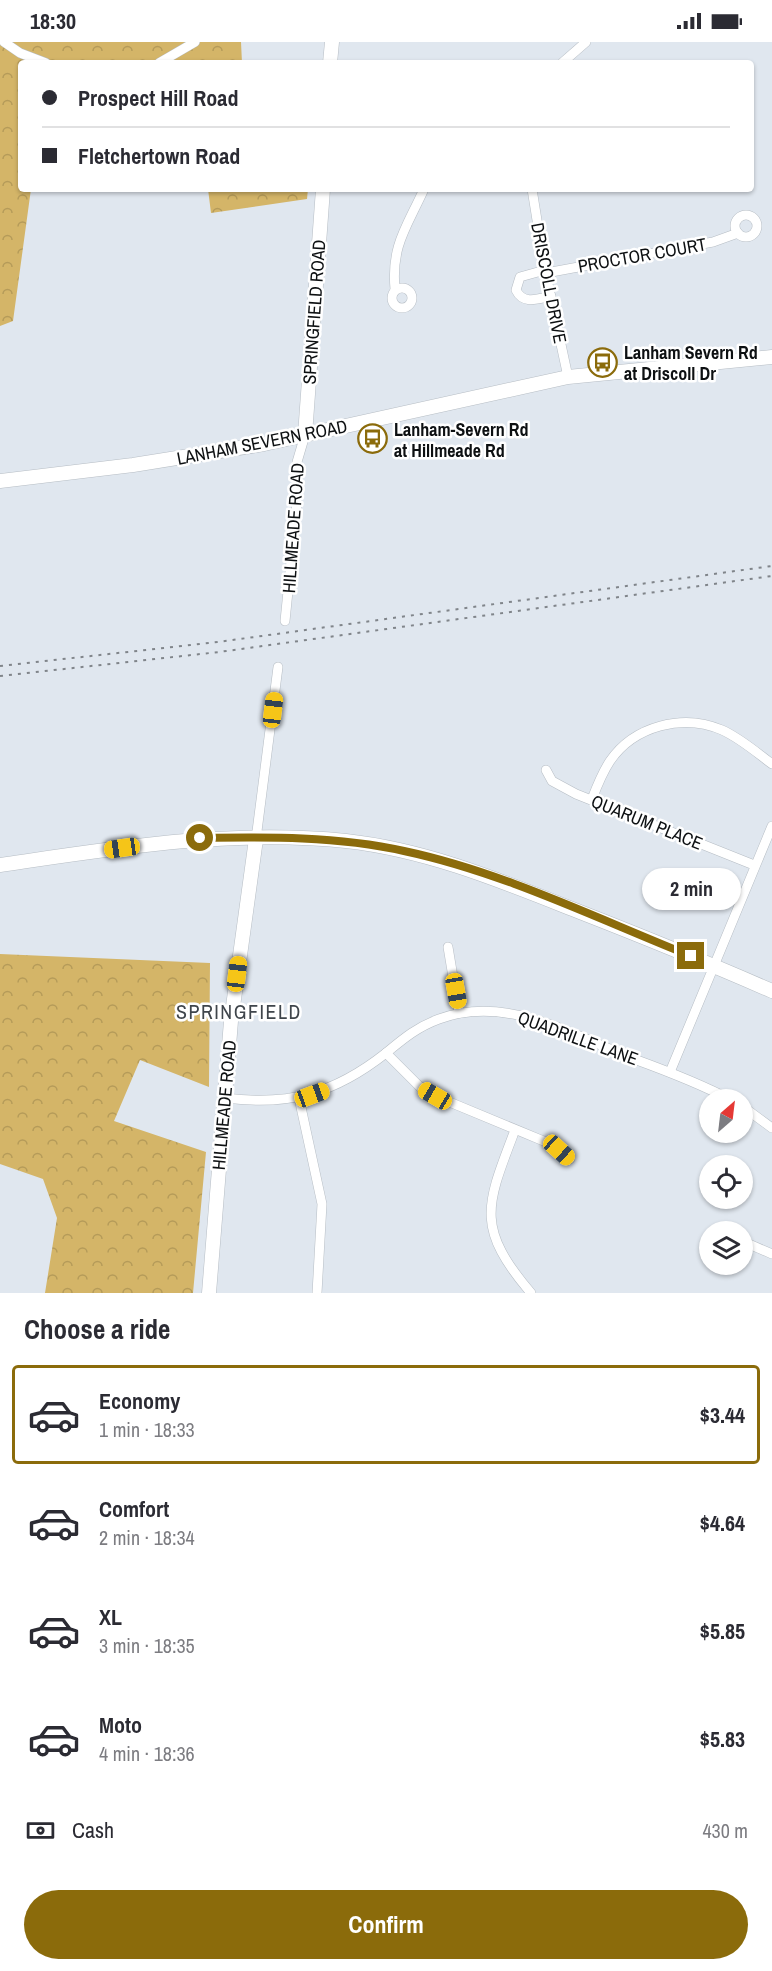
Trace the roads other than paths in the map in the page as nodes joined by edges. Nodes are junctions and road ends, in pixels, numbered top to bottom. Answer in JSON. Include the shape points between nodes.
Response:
{"nodes":[{"id":1,"x":4,"y":42,"type":"edge"},
{"id":2,"x":195,"y":42,"type":"edge"},
{"id":3,"x":332,"y":42,"type":"edge"},
{"id":4,"x":586,"y":42,"type":"edge"},
{"id":5,"x":38,"y":60,"type":"edge"},
{"id":6,"x":164,"y":60,"type":"edge"},
{"id":7,"x":330,"y":60,"type":"edge"},
{"id":8,"x":565,"y":60,"type":"edge"},
{"id":9,"x":323,"y":192,"type":"edge"},
{"id":10,"x":422,"y":192,"type":"edge"},
{"id":11,"x":532,"y":192,"type":"edge"},
{"id":12,"x":738,"y":233,"type":"dead end"},
{"id":13,"x":545,"y":271,"type":"junction"},
{"id":14,"x":395,"y":289,"type":"dead end"},
{"id":15,"x":551,"y":296,"type":"junction"},
{"id":16,"x":772,"y":357,"type":"edge"},
{"id":17,"x":568,"y":377,"type":"junction"},
{"id":18,"x":304,"y":435,"type":"junction"},
{"id":19,"x":0,"y":481,"type":"edge"},
{"id":20,"x":285,"y":621,"type":"dead end"},
{"id":21,"x":278,"y":667,"type":"dead end"},
{"id":22,"x":772,"y":764,"type":"edge"},
{"id":23,"x":546,"y":770,"type":"dead end"},
{"id":24,"x":592,"y":799,"type":"junction"},
{"id":25,"x":772,"y":826,"type":"edge"},
{"id":26,"x":256,"y":839,"type":"junction"},
{"id":27,"x":0,"y":865,"type":"edge"},
{"id":28,"x":754,"y":865,"type":"junction"},
{"id":29,"x":448,"y":947,"type":"dead end"},
{"id":30,"x":712,"y":965,"type":"junction"},
{"id":31,"x":772,"y":991,"type":"edge"},
{"id":32,"x":459,"y":1013,"type":"junction"},
{"id":33,"x":386,"y":1053,"type":"junction"},
{"id":34,"x":670,"y":1072,"type":"junction"},
{"id":35,"x":707,"y":1089,"type":"edge"},
{"id":36,"x":225,"y":1098,"type":"junction"},
{"id":37,"x":299,"y":1098,"type":"junction"},
{"id":38,"x":753,"y":1114,"type":"edge"},
{"id":39,"x":772,"y":1128,"type":"edge"},
{"id":40,"x":515,"y":1130,"type":"junction"},
{"id":41,"x":570,"y":1159,"type":"dead end"},
{"id":42,"x":753,"y":1246,"type":"edge"},
{"id":43,"x":772,"y":1254,"type":"edge"},
{"id":44,"x":208,"y":1293,"type":"edge"},
{"id":45,"x":317,"y":1293,"type":"edge"},
{"id":46,"x":531,"y":1293,"type":"edge"}],
"edges":[{"from":1,"to":5,"type":"street"},
{"from":2,"to":6,"type":"street"},
{"from":3,"to":7,"type":"street"},
{"from":4,"to":8,"type":"street"},
{"from":9,"to":18,"type":"street","name":"SPRINGFIELD ROAD"},
{"from":10,"to":14,"type":"street","via":[[398,240],[393,264]]},
{"from":11,"to":13,"type":"street","name":"DRISCOLL DRIVE"},
{"from":12,"to":13,"type":"street","name":"PROCTOR COURT","via":[[712,242]]},
{"from":13,"to":15,"type":"street","name":"DRISCOLL DRIVE"},
{"from":13,"to":15,"type":"street","name":"PROCTOR COURT","via":[[520,277],[516,290],[524,299]]},
{"from":15,"to":17,"type":"street","name":"DRISCOLL DRIVE"},
{"from":16,"to":17,"type":"street","name":"LANHAM SEVERN ROAD"},
{"from":17,"to":18,"type":"street","name":"LANHAM SEVERN ROAD"},
{"from":18,"to":19,"type":"street","name":"LANHAM SEVERN ROAD","via":[[133,465]]},
{"from":18,"to":20,"type":"street","name":"HILLMEADE ROAD","via":[[297,462],[297,502]]},
{"from":21,"to":26,"type":"street","name":"HILLMEADE ROAD"},
{"from":22,"to":24,"type":"street","via":[[721,729],[697,723],[669,724],[645,731],[618,751],[604,769]]},
{"from":23,"to":24,"type":"street","name":"QUARUM PLACE","via":[[552,781]]},
{"from":24,"to":28,"type":"street","name":"QUARUM PLACE"},
{"from":25,"to":28,"type":"street"},
{"from":26,"to":27,"type":"street","via":[[181,839]]},
{"from":26,"to":30,"type":"street","via":[[346,841],[447,862]]},
{"from":26,"to":36,"type":"street","name":"HILLMEADE ROAD","via":[[231,1021]]},
{"from":28,"to":30,"type":"street"},
{"from":29,"to":32,"type":"street"},
{"from":30,"to":31,"type":"street"},
{"from":30,"to":34,"type":"street"},
{"from":32,"to":33,"type":"street","name":"QUADRILLE LANE","via":[[411,1032]]},
{"from":32,"to":34,"type":"street","name":"QUADRILLE LANE","via":[[491,1011],[529,1017]]},
{"from":33,"to":37,"type":"street","name":"QUADRILLE LANE","via":[[326,1090]]},
{"from":33,"to":40,"type":"street","via":[[421,1088]]},
{"from":34,"to":35,"type":"street","name":"QUADRILLE LANE"},
{"from":36,"to":37,"type":"street","name":"QUADRILLE LANE"},
{"from":36,"to":44,"type":"street","name":"HILLMEADE ROAD"},
{"from":37,"to":45,"type":"street","via":[[322,1204]]},
{"from":38,"to":39,"type":"street"},
{"from":40,"to":41,"type":"street","via":[[546,1142]]},
{"from":40,"to":46,"type":"street","via":[[492,1195],[492,1226],[502,1256]]},
{"from":42,"to":43,"type":"street"}]}
